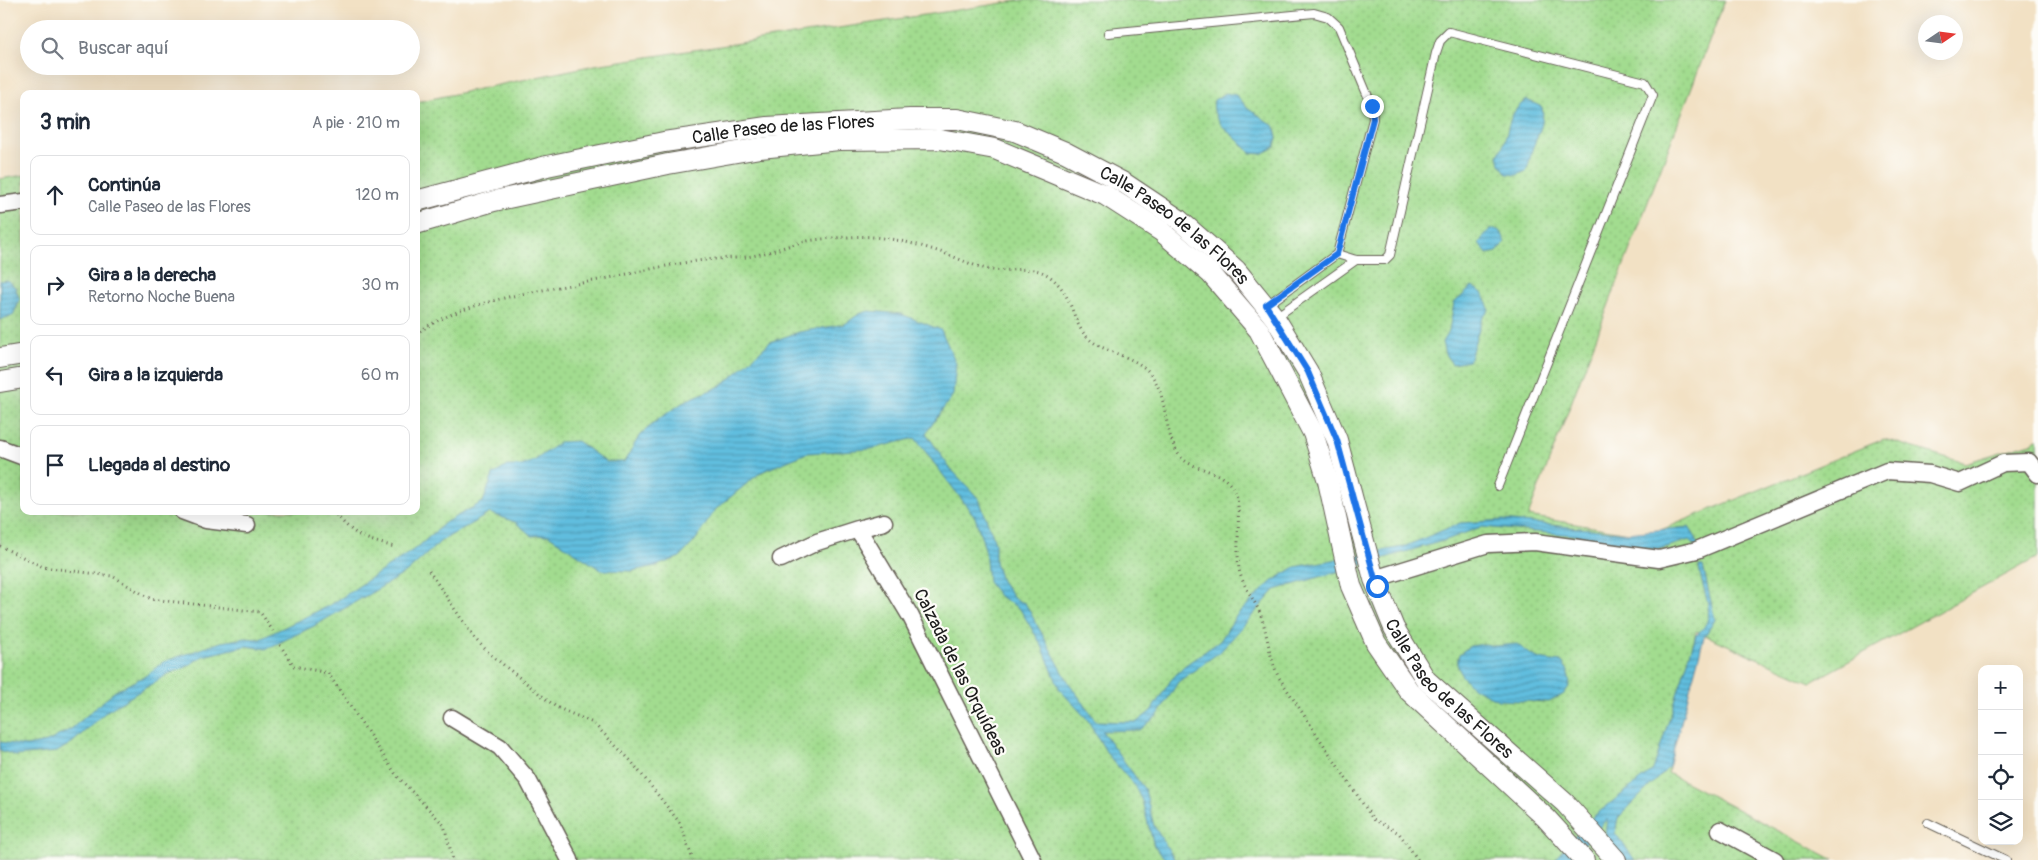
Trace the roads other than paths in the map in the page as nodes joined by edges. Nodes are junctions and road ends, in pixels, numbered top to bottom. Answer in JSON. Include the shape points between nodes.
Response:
{"nodes":[{"id":1,"x":1108,"y":33,"type":"dead end"},
{"id":2,"x":664,"y":142,"type":"junction"},
{"id":3,"x":668,"y":164,"type":"junction"},
{"id":4,"x":420,"y":200,"type":"edge"},
{"id":5,"x":20,"y":202,"type":"edge"},
{"id":6,"x":0,"y":205,"type":"edge"},
{"id":7,"x":420,"y":223,"type":"edge"},
{"id":8,"x":1337,"y":254,"type":"junction"},
{"id":9,"x":1356,"y":260,"type":"junction"},
{"id":10,"x":1262,"y":317,"type":"junction"},
{"id":11,"x":20,"y":355,"type":"edge"},
{"id":12,"x":0,"y":358,"type":"edge"},
{"id":13,"x":20,"y":379,"type":"edge"},
{"id":14,"x":0,"y":382,"type":"edge"},
{"id":15,"x":0,"y":448,"type":"edge"},
{"id":16,"x":20,"y":456,"type":"edge"},
{"id":17,"x":2038,"y":474,"type":"edge"},
{"id":18,"x":1498,"y":486,"type":"dead end"},
{"id":19,"x":193,"y":515,"type":"edge"},
{"id":20,"x":884,"y":522,"type":"dead end"},
{"id":21,"x":247,"y":525,"type":"dead end"},
{"id":22,"x":858,"y":529,"type":"junction"},
{"id":23,"x":781,"y":560,"type":"dead end"},
{"id":24,"x":1374,"y":579,"type":"junction"},
{"id":25,"x":1383,"y":601,"type":"junction"},
{"id":26,"x":1363,"y":613,"type":"junction"},
{"id":27,"x":452,"y":718,"type":"dead end"},
{"id":28,"x":1928,"y":823,"type":"dead end"},
{"id":29,"x":1720,"y":830,"type":"dead end"},
{"id":30,"x":1614,"y":857,"type":"edge"},
{"id":31,"x":570,"y":860,"type":"edge"},
{"id":32,"x":1033,"y":860,"type":"edge"},
{"id":33,"x":1584,"y":860,"type":"edge"},
{"id":34,"x":1775,"y":860,"type":"edge"},
{"id":35,"x":2006,"y":860,"type":"edge"}],
"edges":[{"from":1,"to":8,"type":"lane","via":[[1314,13],[1328,17],[1339,26],[1372,106],[1373,119]]},
{"from":2,"to":3,"type":"street"},
{"from":2,"to":4,"type":"street","name":"Calle Paseo de las Flores","via":[[547,166]]},
{"from":2,"to":10,"type":"street","name":"Calle Paseo de las Flores","via":[[767,127],[910,119],[957,119],[1015,131],[1065,152],[1124,183],[1178,219],[1236,270]]},
{"from":3,"to":7,"type":"street","name":"Calle Paseo de las Flores","via":[[494,201]]},
{"from":3,"to":10,"type":"street","name":"Calle Paseo de las Flores","via":[[760,148],[839,140],[940,139],[995,149],[1105,195],[1161,231]]},
{"from":5,"to":6,"type":"street"},
{"from":8,"to":9,"type":"lane"},
{"from":8,"to":10,"type":"lane"},
{"from":9,"to":10,"type":"lane"},
{"from":9,"to":18,"type":"lane","via":[[1385,260],[1390,255],[1436,53],[1440,41],[1449,32],[1645,82],[1653,95]]},
{"from":10,"to":24,"type":"street","name":"Calle Paseo de las Flores","via":[[1308,372],[1337,440]]},
{"from":10,"to":26,"type":"street","name":"Calle Paseo de las Flores","via":[[1313,433],[1328,481],[1351,586]]},
{"from":11,"to":12,"type":"street"},
{"from":13,"to":14,"type":"street"},
{"from":15,"to":16,"type":"street"},
{"from":17,"to":24,"type":"street","via":[[2029,462],[2003,463],[1960,483],[1930,474],[1887,471],[1697,550],[1659,559],[1535,542],[1488,544]]},
{"from":19,"to":21,"type":"street","via":[[206,520]]},
{"from":20,"to":22,"type":"street"},
{"from":22,"to":23,"type":"street","via":[[816,542]]},
{"from":22,"to":32,"type":"street","name":"Calzada de las Orquídeas","via":[[910,617]]},
{"from":24,"to":25,"type":"street","name":"Calle Paseo de las Flores"},
{"from":25,"to":26,"type":"street"},
{"from":25,"to":30,"type":"street","name":"Calle Paseo de las Flores","via":[[1394,628],[1426,680],[1565,803]]},
{"from":26,"to":33,"type":"street","name":"Calle Paseo de las Flores","via":[[1376,643],[1409,692],[1546,818]]},
{"from":27,"to":31,"type":"street","via":[[500,747],[528,780]]},
{"from":28,"to":35,"type":"lane"},
{"from":29,"to":34,"type":"street"}]}
